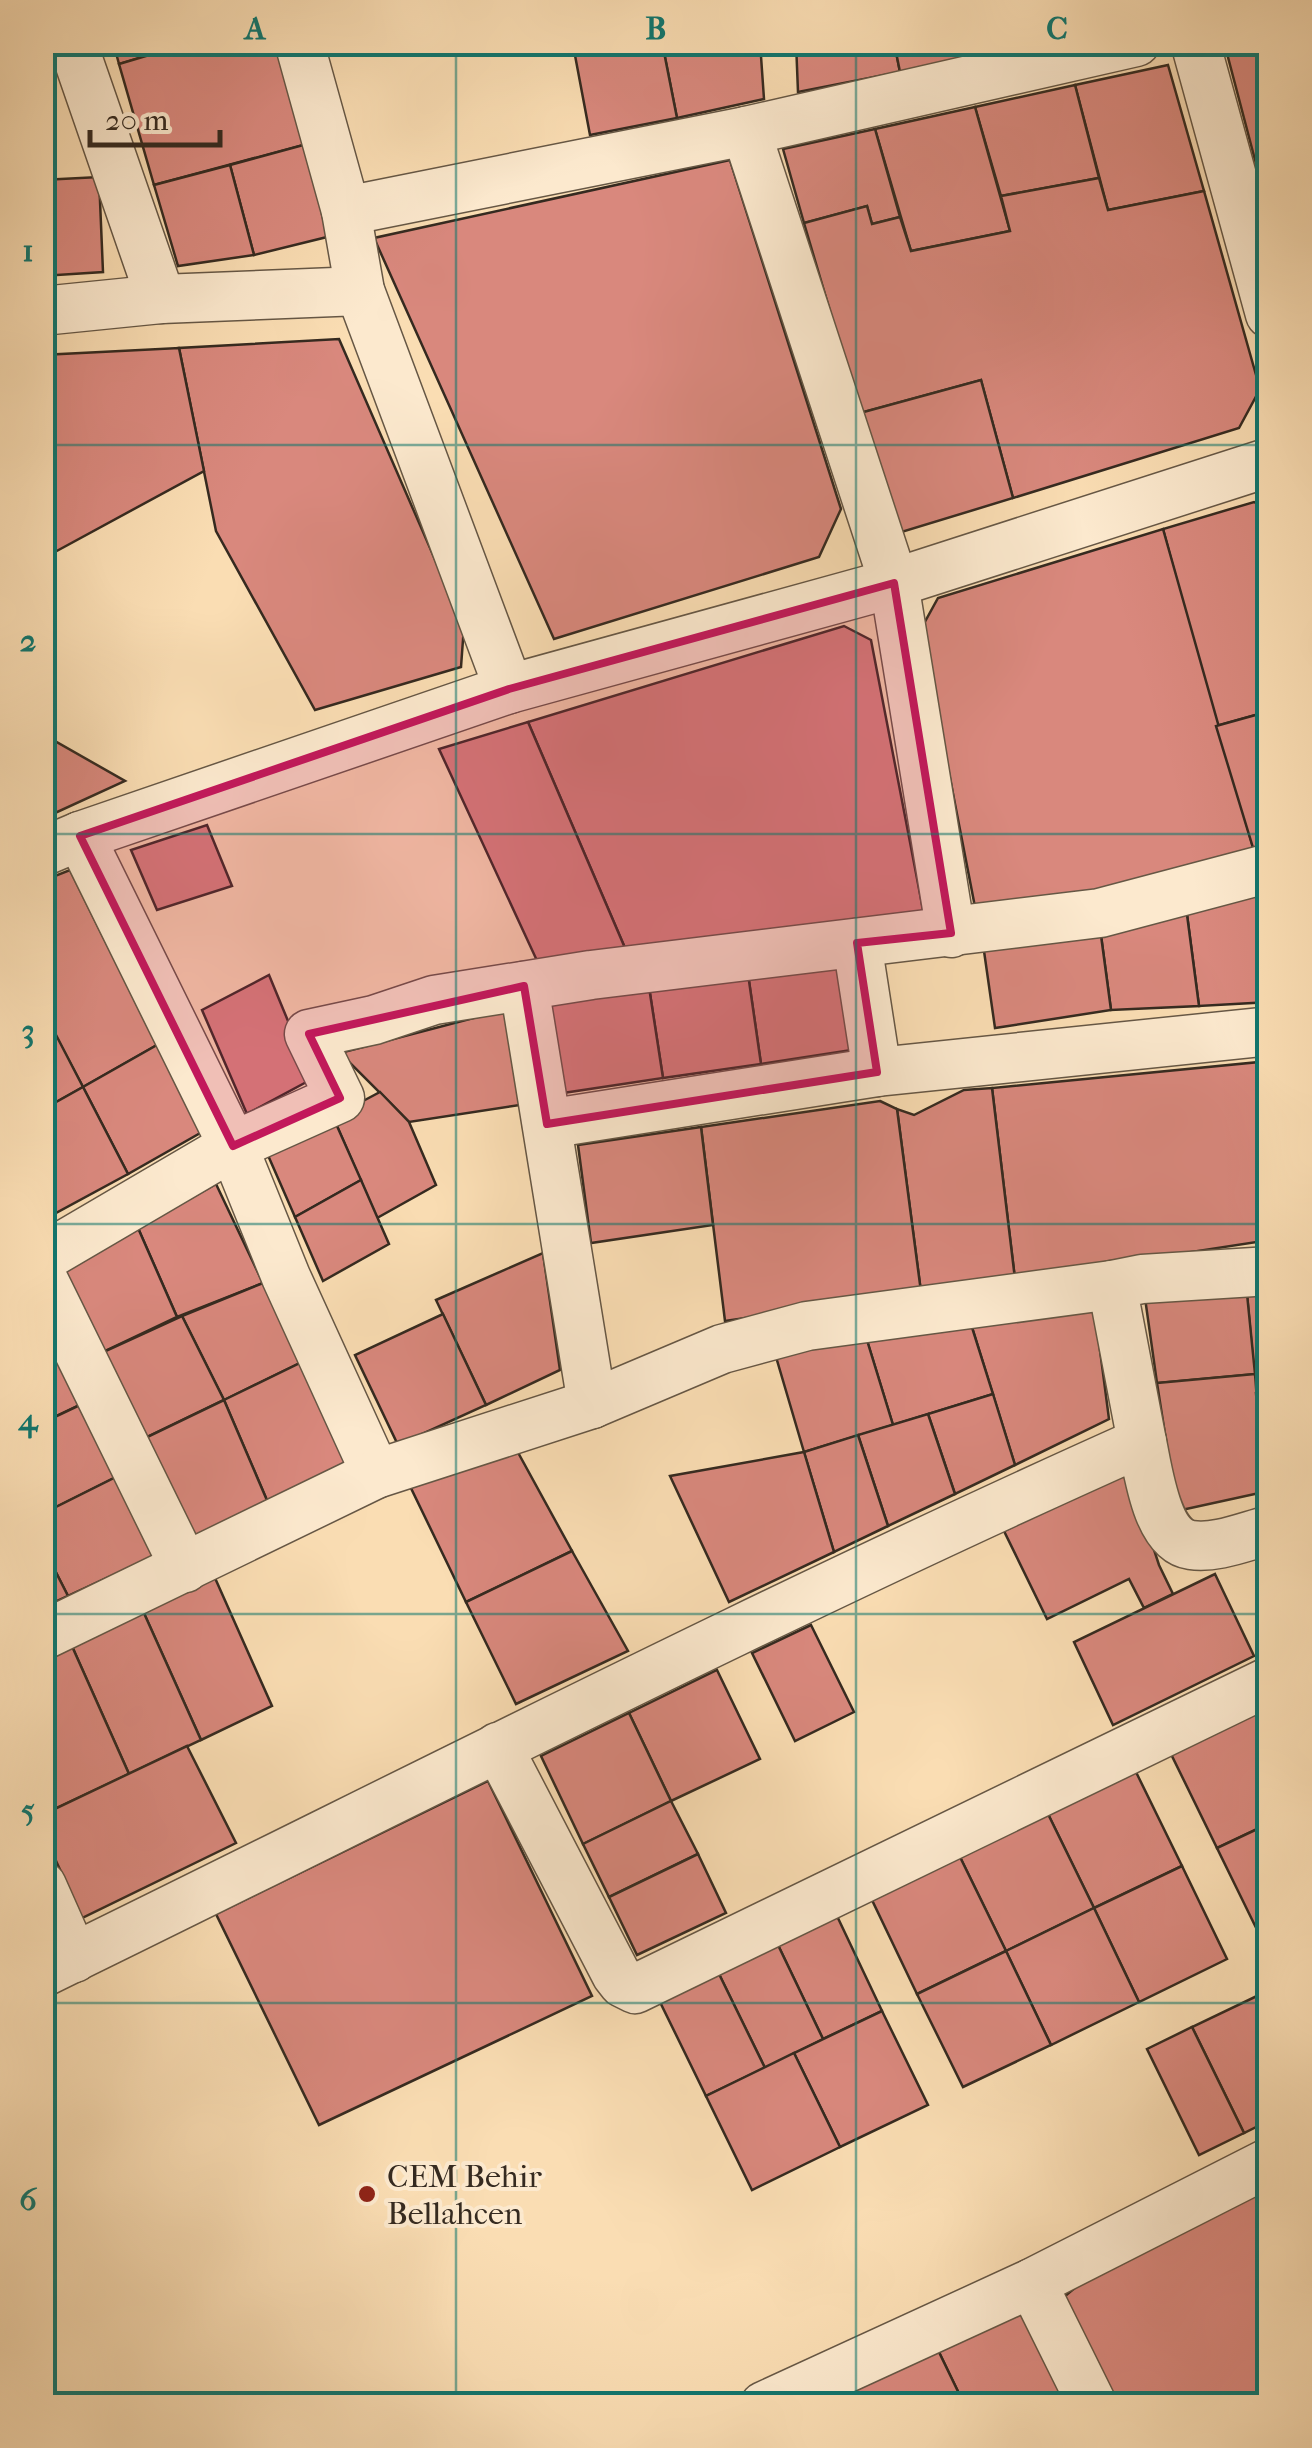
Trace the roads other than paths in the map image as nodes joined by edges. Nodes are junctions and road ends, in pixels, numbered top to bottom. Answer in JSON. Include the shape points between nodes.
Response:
{"nodes":[{"id":1,"x":72,"y":42,"type":"edge"},
{"id":2,"x":299,"y":42,"type":"edge"},
{"id":3,"x":1136,"y":42,"type":"edge"},
{"id":4,"x":1195,"y":42,"type":"edge"},
{"id":5,"x":746,"y":130,"type":"junction"},
{"id":6,"x":346,"y":211,"type":"junction"},
{"id":7,"x":360,"y":290,"type":"junction"},
{"id":8,"x":161,"y":299,"type":"junction"},
{"id":9,"x":42,"y":310,"type":"edge"},
{"id":10,"x":1270,"y":314,"type":"edge"},
{"id":11,"x":1270,"y":462,"type":"edge"},
{"id":12,"x":894,"y":583,"type":"junction"},
{"id":13,"x":509,"y":689,"type":"junction"},
{"id":14,"x":61,"y":844,"type":"edge"},
{"id":15,"x":1270,"y":868,"type":"edge"},
{"id":16,"x":951,"y":933,"type":"junction"},
{"id":17,"x":857,"y":943,"type":"junction"},
{"id":18,"x":524,"y":986,"type":"junction"},
{"id":19,"x":1270,"y":1031,"type":"edge"},
{"id":20,"x":877,"y":1072,"type":"junction"},
{"id":21,"x":547,"y":1124,"type":"junction"},
{"id":22,"x":233,"y":1146,"type":"junction"},
{"id":23,"x":42,"y":1258,"type":"edge"},
{"id":24,"x":1270,"y":1271,"type":"edge"},
{"id":25,"x":42,"y":1277,"type":"edge"},
{"id":26,"x":1112,"y":1285,"type":"junction"},
{"id":27,"x":592,"y":1404,"type":"junction"},
{"id":28,"x":1142,"y":1442,"type":"junction"},
{"id":29,"x":376,"y":1474,"type":"junction"},
{"id":30,"x":1270,"y":1530,"type":"edge"},
{"id":31,"x":186,"y":1568,"type":"junction"},
{"id":32,"x":42,"y":1636,"type":"edge"},
{"id":33,"x":1270,"y":1681,"type":"edge"},
{"id":34,"x":498,"y":1747,"type":"junction"},
{"id":35,"x":42,"y":1886,"type":"edge"},
{"id":36,"x":58,"y":1966,"type":"edge"},
{"id":37,"x":1270,"y":2162,"type":"edge"},
{"id":38,"x":1032,"y":2284,"type":"junction"},
{"id":39,"x":822,"y":2393,"type":"edge"},
{"id":40,"x":764,"y":2406,"type":"edge"},
{"id":41,"x":1093,"y":2406,"type":"edge"}],
"edges":[{"from":1,"to":8,"type":"street"},
{"from":2,"to":6,"type":"street"},
{"from":3,"to":5,"type":"street"},
{"from":4,"to":10,"type":"street"},
{"from":5,"to":6,"type":"street"},
{"from":5,"to":12,"type":"street"},
{"from":6,"to":7,"type":"street"},
{"from":7,"to":8,"type":"street"},
{"from":7,"to":13,"type":"street"},
{"from":8,"to":9,"type":"street"},
{"from":11,"to":12,"type":"street"},
{"from":12,"to":13,"type":"street"},
{"from":12,"to":16,"type":"street"},
{"from":13,"to":14,"type":"street"},
{"from":14,"to":22,"type":"street"},
{"from":15,"to":16,"type":"street","via":[[1100,913]]},
{"from":16,"to":17,"type":"street"},
{"from":17,"to":18,"type":"street"},
{"from":17,"to":20,"type":"street"},
{"from":18,"to":21,"type":"street"},
{"from":18,"to":22,"type":"street","via":[[434,1000],[309,1034],[340,1098]]},
{"from":19,"to":20,"type":"street"},
{"from":20,"to":21,"type":"street"},
{"from":21,"to":27,"type":"street"},
{"from":22,"to":23,"type":"street"},
{"from":22,"to":29,"type":"street"},
{"from":24,"to":26,"type":"street"},
{"from":25,"to":31,"type":"street"},
{"from":26,"to":27,"type":"street","via":[[807,1326],[722,1349]]},
{"from":26,"to":28,"type":"street"},
{"from":27,"to":29,"type":"street"},
{"from":28,"to":30,"type":"street","via":[[1159,1512],[1178,1539],[1218,1543]]},
{"from":28,"to":34,"type":"street"},
{"from":29,"to":31,"type":"street"},
{"from":31,"to":32,"type":"street"},
{"from":33,"to":34,"type":"street","via":[[635,1989],[616,1974]]},
{"from":34,"to":36,"type":"street"},
{"from":35,"to":36,"type":"street"},
{"from":37,"to":38,"type":"street"},
{"from":38,"to":39,"type":"street"},
{"from":38,"to":41,"type":"street"},
{"from":39,"to":40,"type":"street"}]}
